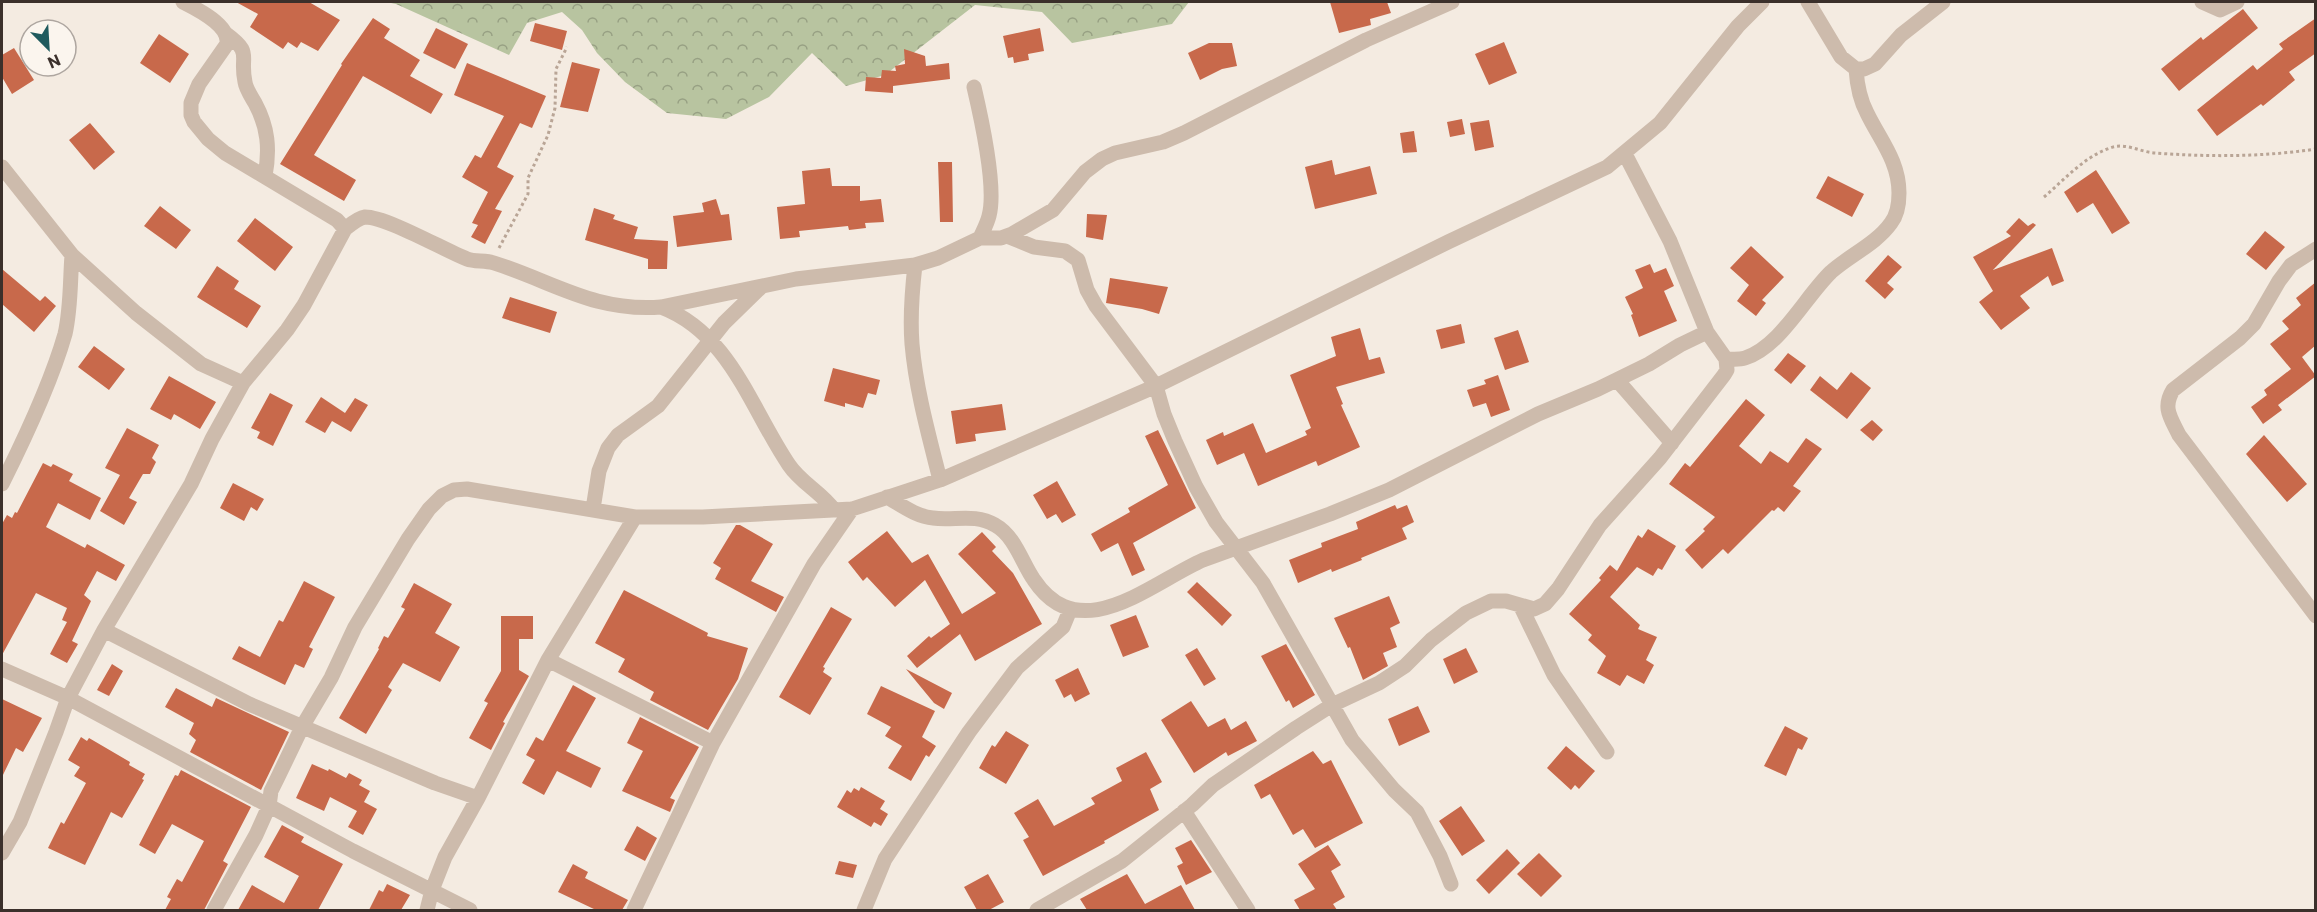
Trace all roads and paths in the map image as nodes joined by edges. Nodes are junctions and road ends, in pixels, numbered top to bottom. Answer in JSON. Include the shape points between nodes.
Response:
{"nodes":[{"id":1,"x":183,"y":2,"type":"edge"},
{"id":2,"x":1452,"y":2,"type":"edge"},
{"id":3,"x":1762,"y":2,"type":"edge"},
{"id":4,"x":1809,"y":2,"type":"edge"},
{"id":5,"x":1943,"y":2,"type":"edge"},
{"id":6,"x":2202,"y":2,"type":"edge"},
{"id":7,"x":2237,"y":2,"type":"edge"},
{"id":8,"x":225,"y":33,"type":"junction"},
{"id":9,"x":567,"y":46,"type":"dead end"},
{"id":10,"x":1856,"y":69,"type":"junction"},
{"id":11,"x":974,"y":87,"type":"dead end"},
{"id":12,"x":2316,"y":149,"type":"edge"},
{"id":13,"x":1625,"y":154,"type":"junction"},
{"id":14,"x":2,"y":166,"type":"edge"},
{"id":15,"x":264,"y":176,"type":"junction"},
{"id":16,"x":2044,"y":197,"type":"dead end"},
{"id":17,"x":345,"y":229,"type":"junction"},
{"id":18,"x":1007,"y":236,"type":"junction"},
{"id":19,"x":980,"y":238,"type":"junction"},
{"id":20,"x":2316,"y":249,"type":"edge"},
{"id":21,"x":72,"y":255,"type":"junction"},
{"id":22,"x":492,"y":262,"type":"junction"},
{"id":23,"x":915,"y":265,"type":"junction"},
{"id":24,"x":760,"y":288,"type":"junction"},
{"id":25,"x":661,"y":307,"type":"junction"},
{"id":26,"x":1707,"y":332,"type":"junction"},
{"id":27,"x":709,"y":341,"type":"junction"},
{"id":28,"x":1726,"y":359,"type":"junction"},
{"id":29,"x":1617,"y":380,"type":"junction"},
{"id":30,"x":243,"y":383,"type":"junction"},
{"id":31,"x":1156,"y":386,"type":"junction"},
{"id":32,"x":1672,"y":443,"type":"junction"},
{"id":33,"x":940,"y":480,"type":"junction"},
{"id":34,"x":2,"y":484,"type":"edge"},
{"id":35,"x":887,"y":497,"type":"junction"},
{"id":36,"x":593,"y":509,"type":"junction"},
{"id":37,"x":852,"y":509,"type":"junction"},
{"id":38,"x":834,"y":510,"type":"junction"},
{"id":39,"x":635,"y":518,"type":"junction"},
{"id":40,"x":1235,"y":548,"type":"junction"},
{"id":41,"x":1521,"y":607,"type":"junction"},
{"id":42,"x":1070,"y":610,"type":"junction"},
{"id":43,"x":2316,"y":616,"type":"edge"},
{"id":44,"x":104,"y":630,"type":"junction"},
{"id":45,"x":548,"y":660,"type":"junction"},
{"id":46,"x":2,"y":669,"type":"edge"},
{"id":47,"x":68,"y":698,"type":"junction"},
{"id":48,"x":1332,"y":705,"type":"junction"},
{"id":49,"x":302,"y":727,"type":"junction"},
{"id":50,"x":714,"y":743,"type":"junction"},
{"id":51,"x":1607,"y":752,"type":"dead end"},
{"id":52,"x":478,"y":798,"type":"junction"},
{"id":53,"x":269,"y":806,"type":"junction"},
{"id":54,"x":1184,"y":811,"type":"junction"},
{"id":55,"x":2,"y":853,"type":"edge"},
{"id":56,"x":1451,"y":884,"type":"dead end"},
{"id":57,"x":432,"y":890,"type":"junction"},
{"id":58,"x":214,"y":910,"type":"edge"},
{"id":59,"x":427,"y":910,"type":"edge"},
{"id":60,"x":470,"y":910,"type":"edge"},
{"id":61,"x":634,"y":910,"type":"edge"},
{"id":62,"x":864,"y":910,"type":"edge"},
{"id":63,"x":1036,"y":910,"type":"edge"},
{"id":64,"x":1248,"y":910,"type":"edge"}],
"edges":[{"from":1,"to":8,"type":"street"},
{"from":2,"to":18,"type":"street","via":[[1366,40],[1184,133],[1102,159],[1085,172],[1053,210]]},
{"from":3,"to":13,"type":"street","via":[[1660,123]]},
{"from":4,"to":10,"type":"street","via":[[1841,57]]},
{"from":5,"to":10,"type":"street","via":[[1901,35],[1875,64]]},
{"from":6,"to":7,"type":"street","via":[[2220,10]]},
{"from":8,"to":15,"type":"street","via":[[243,49],[245,82],[266,130],[269,151]]},
{"from":8,"to":15,"type":"street","via":[[227,44],[199,84],[191,115],[208,139]]},
{"from":9,"to":22,"type":"path","via":[[556,69],[555,108],[548,135],[528,178],[528,194]]},
{"from":10,"to":28,"type":"street","via":[[1867,113],[1896,167],[1899,207],[1881,234],[1831,273],[1774,339],[1744,358]]},
{"from":11,"to":19,"type":"street","via":[[982,121],[990,200]]},
{"from":12,"to":16,"type":"path","via":[[2271,155],[2210,155],[2153,153],[2116,146],[2088,159]]},
{"from":13,"to":26,"type":"street","via":[[1670,241]]},
{"from":13,"to":31,"type":"street","via":[[1607,167]]},
{"from":14,"to":21,"type":"street"},
{"from":15,"to":17,"type":"street","via":[[337,220]]},
{"from":17,"to":22,"type":"street","via":[[364,217],[385,222],[470,260]]},
{"from":17,"to":30,"type":"street","via":[[293,321]]},
{"from":18,"to":19,"type":"street"},
{"from":18,"to":31,"type":"street","via":[[1035,247],[1065,251],[1078,260],[1096,306]]},
{"from":19,"to":23,"type":"street"},
{"from":20,"to":43,"type":"street","via":[[2291,265],[2254,324],[2173,390],[2167,400],[2168,413],[2180,435]]},
{"from":21,"to":30,"type":"street","via":[[201,364]]},
{"from":21,"to":34,"type":"street","via":[[65,333]]},
{"from":22,"to":25,"type":"street","via":[[607,304],[635,309]]},
{"from":23,"to":24,"type":"street","via":[[832,273]]},
{"from":23,"to":33,"type":"street","via":[[912,344]]},
{"from":24,"to":25,"type":"street"},
{"from":24,"to":27,"type":"street"},
{"from":25,"to":27,"type":"street","via":[[680,314]]},
{"from":26,"to":28,"type":"street"},
{"from":26,"to":29,"type":"street"},
{"from":27,"to":36,"type":"street","via":[[658,406],[618,435],[608,448],[598,471]]},
{"from":27,"to":38,"type":"street","via":[[747,389],[767,432],[790,467]]},
{"from":28,"to":32,"type":"street","via":[[1727,370],[1720,382]]},
{"from":29,"to":32,"type":"street"},
{"from":29,"to":40,"type":"street","via":[[1538,414],[1389,490]]},
{"from":30,"to":44,"type":"street","via":[[191,484]]},
{"from":31,"to":33,"type":"street"},
{"from":31,"to":40,"type":"street","via":[[1196,487]]},
{"from":32,"to":41,"type":"street","via":[[1600,525],[1558,590],[1545,604],[1534,609]]},
{"from":33,"to":35,"type":"street"},
{"from":35,"to":37,"type":"street"},
{"from":35,"to":42,"type":"street","via":[[932,518],[987,520],[999,527],[1047,596]]},
{"from":36,"to":39,"type":"street"},
{"from":36,"to":49,"type":"street","via":[[467,489],[442,496],[408,539]]},
{"from":37,"to":38,"type":"street"},
{"from":37,"to":50,"type":"street","via":[[814,564]]},
{"from":38,"to":39,"type":"street"},
{"from":39,"to":45,"type":"street"},
{"from":40,"to":42,"type":"street","via":[[1183,569],[1119,604],[1099,610]]},
{"from":40,"to":48,"type":"street","via":[[1263,584]]},
{"from":41,"to":48,"type":"street","via":[[1506,601],[1481,605],[1455,620],[1405,666]]},
{"from":41,"to":51,"type":"street","via":[[1554,675]]},
{"from":42,"to":62,"type":"street","via":[[1063,627],[1017,668],[969,732],[885,859]]},
{"from":44,"to":47,"type":"street"},
{"from":44,"to":49,"type":"street"},
{"from":45,"to":50,"type":"street"},
{"from":45,"to":52,"type":"street"},
{"from":46,"to":47,"type":"street"},
{"from":47,"to":53,"type":"street"},
{"from":47,"to":55,"type":"street","via":[[24,813]]},
{"from":48,"to":54,"type":"street","via":[[1240,765]]},
{"from":48,"to":56,"type":"street","via":[[1352,740],[1417,812]]},
{"from":49,"to":52,"type":"street"},
{"from":49,"to":53,"type":"street","via":[[274,785]]},
{"from":50,"to":61,"type":"street"},
{"from":52,"to":57,"type":"street","via":[[445,857]]},
{"from":53,"to":57,"type":"street"},
{"from":53,"to":58,"type":"street"},
{"from":54,"to":63,"type":"street","via":[[1122,861]]},
{"from":54,"to":64,"type":"street"},
{"from":57,"to":59,"type":"street"},
{"from":57,"to":60,"type":"street"}]}
